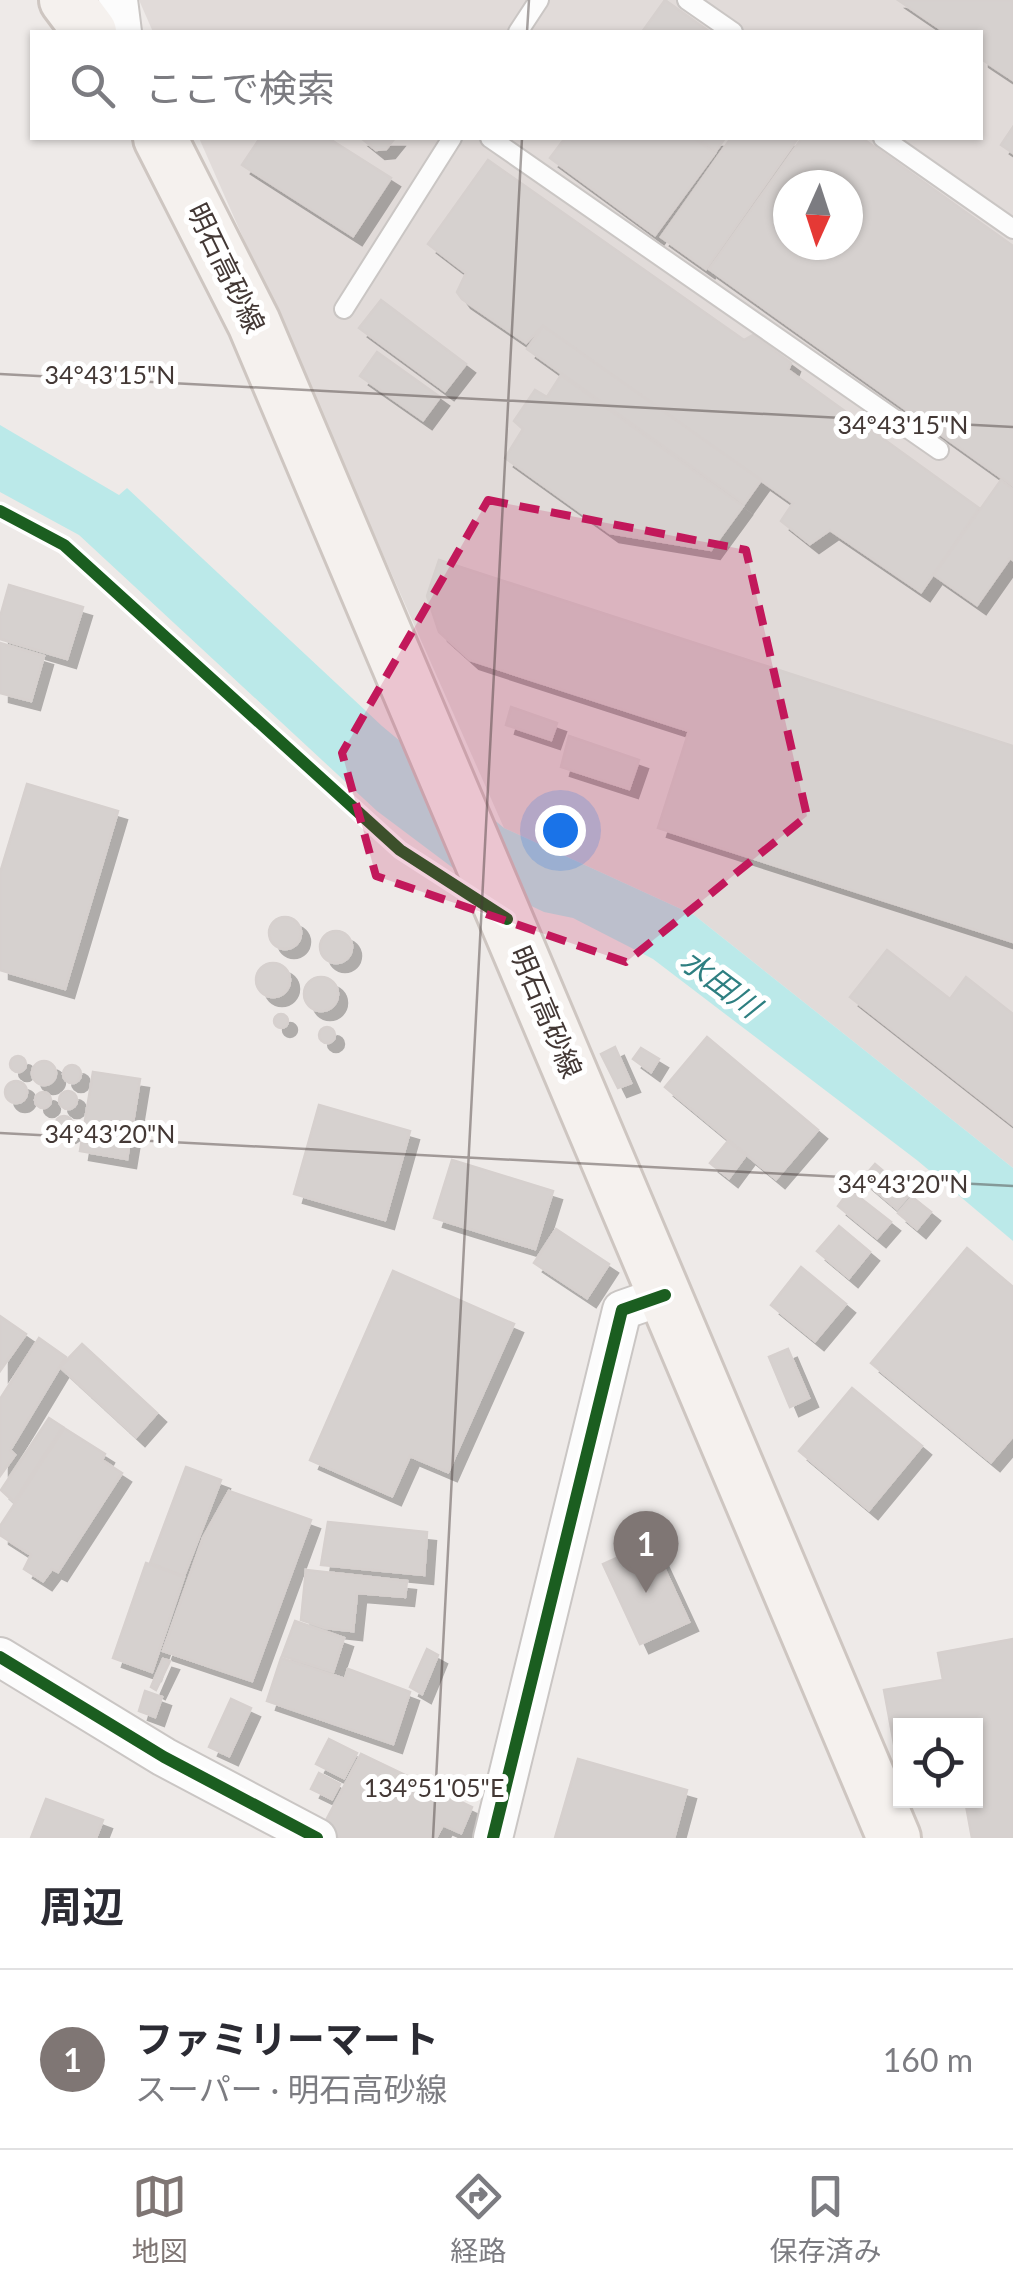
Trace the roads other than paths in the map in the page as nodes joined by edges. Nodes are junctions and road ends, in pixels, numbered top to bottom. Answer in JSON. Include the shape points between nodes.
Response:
{"nodes":[{"id":1,"x":66,"y":0,"type":"edge"},
{"id":2,"x":118,"y":0,"type":"edge"},
{"id":3,"x":539,"y":0,"type":"edge"},
{"id":4,"x":687,"y":0,"type":"edge"},
{"id":5,"x":88,"y":30,"type":"edge"},
{"id":6,"x":122,"y":30,"type":"edge"},
{"id":7,"x":519,"y":30,"type":"edge"},
{"id":8,"x":731,"y":30,"type":"edge"},
{"id":9,"x":161,"y":140,"type":"edge"},
{"id":10,"x":451,"y":140,"type":"edge"},
{"id":11,"x":493,"y":140,"type":"edge"},
{"id":12,"x":885,"y":140,"type":"edge"},
{"id":13,"x":1013,"y":229,"type":"edge"},
{"id":14,"x":344,"y":308,"type":"dead end"},
{"id":15,"x":939,"y":450,"type":"dead end"},
{"id":16,"x":665,"y":1295,"type":"junction"},
{"id":17,"x":0,"y":1657,"type":"edge"},
{"id":18,"x":317,"y":1838,"type":"edge"},
{"id":19,"x":493,"y":1838,"type":"edge"},
{"id":20,"x":894,"y":1838,"type":"edge"}],
"edges":[{"from":1,"to":5,"type":"main road"},
{"from":2,"to":6,"type":"street"},
{"from":3,"to":7,"type":"lane"},
{"from":4,"to":8,"type":"lane"},
{"from":9,"to":16,"type":"main road","name":"明石高砂線","via":[[254,324]]},
{"from":10,"to":14,"type":"lane"},
{"from":11,"to":15,"type":"lane"},
{"from":12,"to":13,"type":"lane"},
{"from":16,"to":19,"type":"street","via":[[622,1310]]},
{"from":16,"to":20,"type":"main road","name":"明石高砂線"},
{"from":17,"to":18,"type":"street","via":[[164,1758]]}]}
